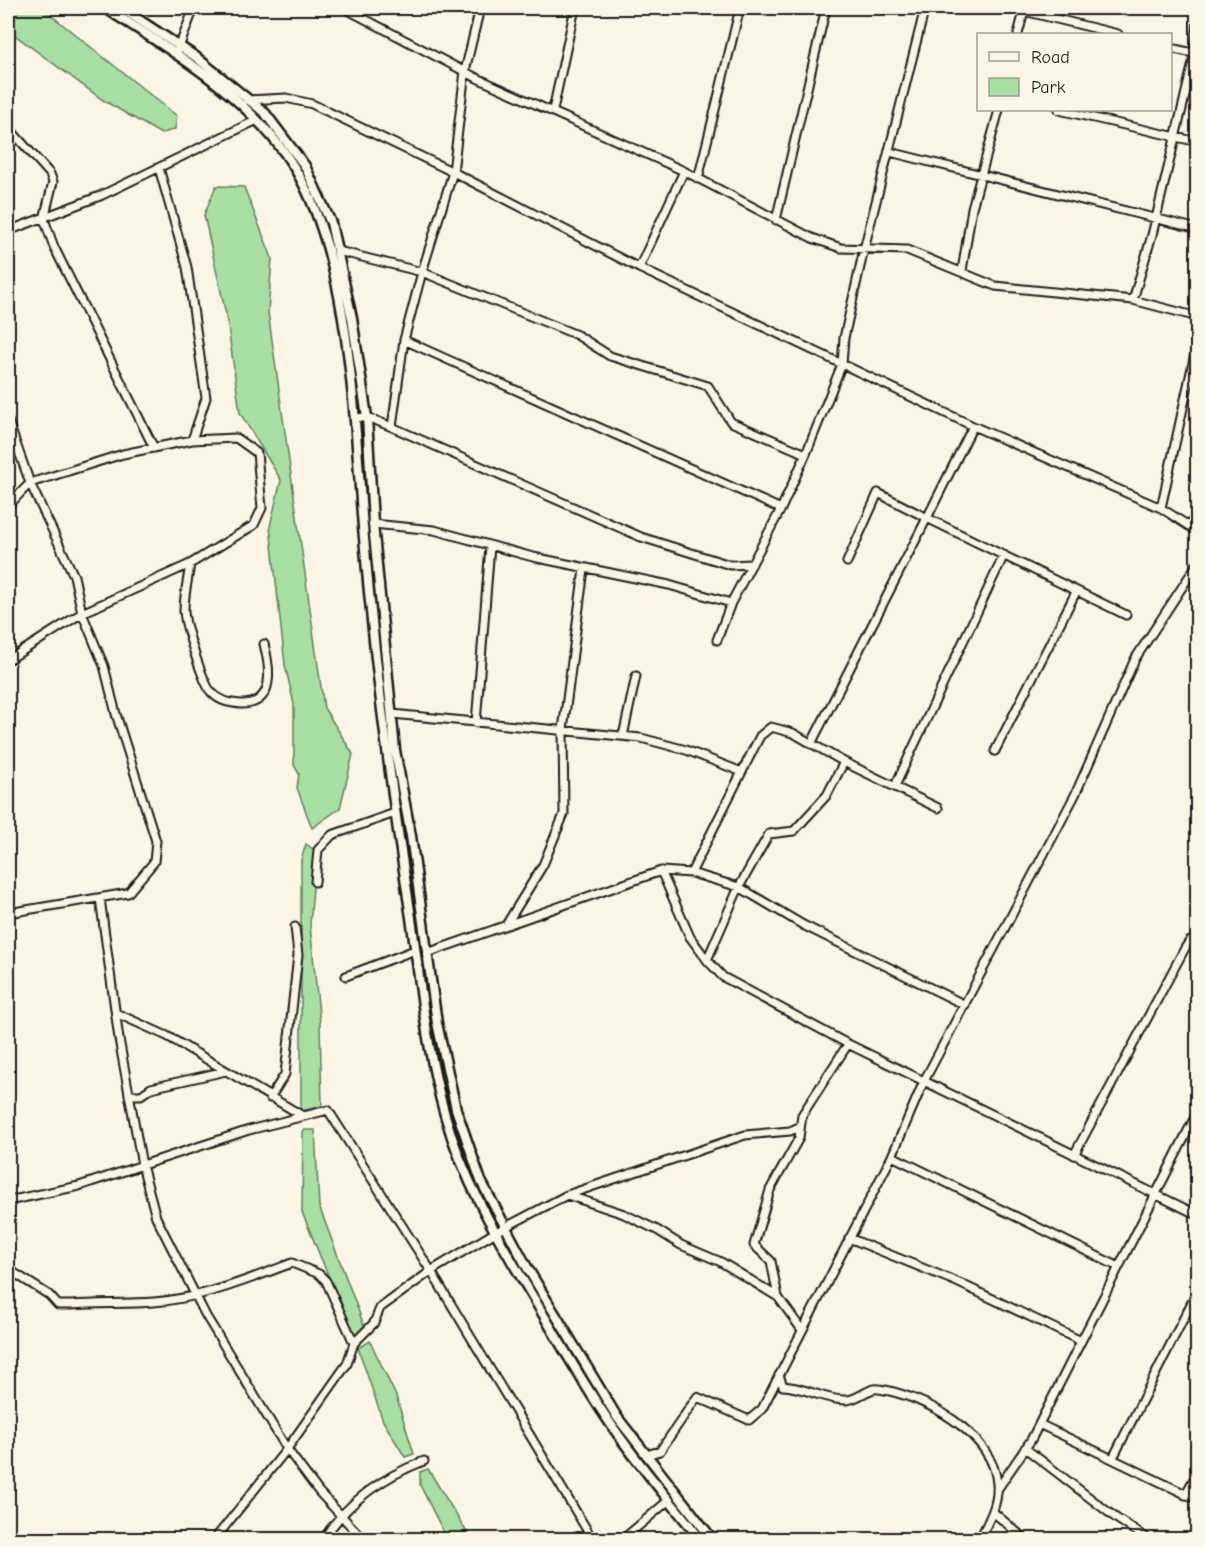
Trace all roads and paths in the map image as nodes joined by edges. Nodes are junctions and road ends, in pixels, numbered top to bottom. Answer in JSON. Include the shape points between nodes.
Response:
{"nodes":[{"id":1,"x":105,"y":8,"type":"edge"},
{"id":2,"x":121,"y":8,"type":"edge"},
{"id":3,"x":194,"y":8,"type":"edge"},
{"id":4,"x":344,"y":8,"type":"edge"},
{"id":5,"x":480,"y":8,"type":"edge"},
{"id":6,"x":575,"y":8,"type":"edge"},
{"id":7,"x":740,"y":8,"type":"edge"},
{"id":8,"x":826,"y":8,"type":"edge"},
{"id":9,"x":925,"y":8,"type":"edge"},
{"id":10,"x":1024,"y":9,"type":"edge"},
{"id":11,"x":1197,"y":20,"type":"edge"},
{"id":12,"x":1018,"y":33,"type":"edge"},
{"id":13,"x":1114,"y":33,"type":"edge"},
{"id":14,"x":1172,"y":48,"type":"edge"},
{"id":15,"x":178,"y":51,"type":"junction"},
{"id":16,"x":1196,"y":54,"type":"edge"},
{"id":17,"x":465,"y":71,"type":"junction"},
{"id":18,"x":246,"y":102,"type":"junction"},
{"id":19,"x":553,"y":110,"type":"junction"},
{"id":20,"x":999,"y":111,"type":"edge"},
{"id":21,"x":1063,"y":111,"type":"edge"},
{"id":22,"x":257,"y":120,"type":"junction"},
{"id":23,"x":8,"y":127,"type":"edge"},
{"id":24,"x":1175,"y":137,"type":"junction"},
{"id":25,"x":1197,"y":142,"type":"edge"},
{"id":26,"x":890,"y":152,"type":"junction"},
{"id":27,"x":159,"y":168,"type":"junction"},
{"id":28,"x":684,"y":171,"type":"junction"},
{"id":29,"x":453,"y":172,"type":"junction"},
{"id":30,"x":981,"y":175,"type":"junction"},
{"id":31,"x":698,"y":179,"type":"junction"},
{"id":32,"x":44,"y":219,"type":"junction"},
{"id":33,"x":1154,"y":219,"type":"junction"},
{"id":34,"x":776,"y":220,"type":"junction"},
{"id":35,"x":1197,"y":229,"type":"edge"},
{"id":36,"x":8,"y":231,"type":"edge"},
{"id":37,"x":864,"y":249,"type":"junction"},
{"id":38,"x":338,"y":251,"type":"junction"},
{"id":39,"x":639,"y":268,"type":"junction"},
{"id":40,"x":962,"y":271,"type":"junction"},
{"id":41,"x":422,"y":272,"type":"junction"},
{"id":42,"x":1133,"y":300,"type":"junction"},
{"id":43,"x":1197,"y":317,"type":"edge"},
{"id":44,"x":404,"y":340,"type":"junction"},
{"id":45,"x":1197,"y":340,"type":"edge"},
{"id":46,"x":842,"y":364,"type":"junction"},
{"id":47,"x":367,"y":417,"type":"junction"},
{"id":48,"x":355,"y":418,"type":"junction"},
{"id":49,"x":8,"y":421,"type":"edge"},
{"id":50,"x":973,"y":426,"type":"junction"},
{"id":51,"x":392,"y":427,"type":"junction"},
{"id":52,"x":192,"y":440,"type":"junction"},
{"id":53,"x":154,"y":448,"type":"junction"},
{"id":54,"x":806,"y":454,"type":"junction"},
{"id":55,"x":30,"y":483,"type":"junction"},
{"id":56,"x":8,"y":506,"type":"edge"},
{"id":57,"x":1161,"y":508,"type":"junction"},
{"id":58,"x":781,"y":509,"type":"junction"},
{"id":59,"x":927,"y":518,"type":"junction"},
{"id":60,"x":373,"y":524,"type":"junction"},
{"id":61,"x":1197,"y":532,"type":"edge"},
{"id":62,"x":490,"y":546,"type":"junction"},
{"id":63,"x":1004,"y":555,"type":"junction"},
{"id":64,"x":847,"y":562,"type":"dead end"},
{"id":65,"x":1197,"y":563,"type":"edge"},
{"id":66,"x":189,"y":564,"type":"junction"},
{"id":67,"x":752,"y":564,"type":"junction"},
{"id":68,"x":584,"y":569,"type":"junction"},
{"id":69,"x":1076,"y":592,"type":"junction"},
{"id":70,"x":731,"y":603,"type":"junction"},
{"id":71,"x":82,"y":613,"type":"junction"},
{"id":72,"x":1126,"y":615,"type":"dead end"},
{"id":73,"x":717,"y":640,"type":"dead end"},
{"id":74,"x":264,"y":644,"type":"dead end"},
{"id":75,"x":8,"y":660,"type":"edge"},
{"id":76,"x":636,"y":676,"type":"dead end"},
{"id":77,"x":392,"y":714,"type":"junction"},
{"id":78,"x":476,"y":723,"type":"junction"},
{"id":79,"x":563,"y":730,"type":"junction"},
{"id":80,"x":622,"y":736,"type":"junction"},
{"id":81,"x":812,"y":744,"type":"junction"},
{"id":82,"x":995,"y":751,"type":"dead end"},
{"id":83,"x":844,"y":762,"type":"junction"},
{"id":84,"x":742,"y":772,"type":"junction"},
{"id":85,"x":896,"y":786,"type":"junction"},
{"id":86,"x":938,"y":808,"type":"dead end"},
{"id":87,"x":395,"y":813,"type":"junction"},
{"id":88,"x":661,"y":871,"type":"junction"},
{"id":89,"x":691,"y":873,"type":"junction"},
{"id":90,"x":315,"y":882,"type":"dead end"},
{"id":91,"x":739,"y":887,"type":"junction"},
{"id":92,"x":100,"y":898,"type":"junction"},
{"id":93,"x":8,"y":913,"type":"edge"},
{"id":94,"x":506,"y":925,"type":"junction"},
{"id":95,"x":295,"y":927,"type":"dead end"},
{"id":96,"x":1197,"y":940,"type":"edge"},
{"id":97,"x":416,"y":950,"type":"junction"},
{"id":98,"x":427,"y":953,"type":"junction"},
{"id":99,"x":707,"y":960,"type":"junction"},
{"id":100,"x":346,"y":976,"type":"dead end"},
{"id":101,"x":964,"y":1005,"type":"junction"},
{"id":102,"x":116,"y":1013,"type":"junction"},
{"id":103,"x":848,"y":1044,"type":"junction"},
{"id":104,"x":226,"y":1071,"type":"junction"},
{"id":105,"x":924,"y":1081,"type":"junction"},
{"id":106,"x":129,"y":1095,"type":"junction"},
{"id":107,"x":270,"y":1098,"type":"junction"},
{"id":108,"x":1197,"y":1115,"type":"edge"},
{"id":109,"x":303,"y":1116,"type":"junction"},
{"id":110,"x":799,"y":1127,"type":"junction"},
{"id":111,"x":1074,"y":1155,"type":"junction"},
{"id":112,"x":892,"y":1156,"type":"junction"},
{"id":113,"x":142,"y":1165,"type":"junction"},
{"id":114,"x":1155,"y":1194,"type":"junction"},
{"id":115,"x":567,"y":1195,"type":"junction"},
{"id":116,"x":8,"y":1201,"type":"edge"},
{"id":117,"x":1197,"y":1215,"type":"edge"},
{"id":118,"x":507,"y":1228,"type":"junction"},
{"id":119,"x":494,"y":1233,"type":"junction"},
{"id":120,"x":849,"y":1238,"type":"junction"},
{"id":121,"x":1119,"y":1267,"type":"junction"},
{"id":122,"x":8,"y":1269,"type":"edge"},
{"id":123,"x":431,"y":1271,"type":"junction"},
{"id":124,"x":1197,"y":1290,"type":"edge"},
{"id":125,"x":195,"y":1296,"type":"junction"},
{"id":126,"x":778,"y":1297,"type":"junction"},
{"id":127,"x":802,"y":1330,"type":"junction"},
{"id":128,"x":1081,"y":1341,"type":"junction"},
{"id":129,"x":354,"y":1343,"type":"junction"},
{"id":130,"x":779,"y":1375,"type":"junction"},
{"id":131,"x":1039,"y":1424,"type":"junction"},
{"id":132,"x":1025,"y":1448,"type":"junction"},
{"id":133,"x":287,"y":1449,"type":"junction"},
{"id":134,"x":646,"y":1455,"type":"junction"},
{"id":135,"x":1113,"y":1458,"type":"junction"},
{"id":136,"x":424,"y":1461,"type":"dead end"},
{"id":137,"x":1197,"y":1472,"type":"edge"},
{"id":138,"x":997,"y":1490,"type":"junction"},
{"id":139,"x":1185,"y":1495,"type":"junction"},
{"id":140,"x":669,"y":1500,"type":"junction"},
{"id":141,"x":1197,"y":1500,"type":"edge"},
{"id":142,"x":993,"y":1512,"type":"junction"},
{"id":143,"x":342,"y":1513,"type":"junction"},
{"id":144,"x":214,"y":1539,"type":"edge"},
{"id":145,"x":323,"y":1539,"type":"edge"},
{"id":146,"x":364,"y":1539,"type":"edge"},
{"id":147,"x":593,"y":1539,"type":"edge"},
{"id":148,"x":622,"y":1539,"type":"edge"},
{"id":149,"x":700,"y":1539,"type":"edge"},
{"id":150,"x":713,"y":1539,"type":"edge"},
{"id":151,"x":979,"y":1539,"type":"edge"},
{"id":152,"x":1026,"y":1539,"type":"edge"},
{"id":153,"x":1149,"y":1539,"type":"edge"}],
"edges":[{"from":1,"to":15,"type":"street"},
{"from":2,"to":15,"type":"street"},
{"from":3,"to":15,"type":"street"},
{"from":4,"to":17,"type":"street"},
{"from":5,"to":17,"type":"street"},
{"from":6,"to":19,"type":"street"},
{"from":7,"to":31,"type":"street"},
{"from":8,"to":34,"type":"street"},
{"from":9,"to":26,"type":"street"},
{"from":10,"to":12,"type":"street"},
{"from":10,"to":13,"type":"street"},
{"from":11,"to":16,"type":"street"},
{"from":14,"to":16,"type":"street"},
{"from":15,"to":18,"type":"street"},
{"from":16,"to":24,"type":"street"},
{"from":17,"to":19,"type":"street"},
{"from":17,"to":29,"type":"street"},
{"from":18,"to":22,"type":"street"},
{"from":18,"to":29,"type":"street","via":[[286,98],[312,104]]},
{"from":18,"to":38,"type":"street","via":[[279,129],[305,166],[331,223]]},
{"from":19,"to":28,"type":"street"},
{"from":20,"to":30,"type":"street"},
{"from":21,"to":24,"type":"street"},
{"from":22,"to":27,"type":"street"},
{"from":22,"to":48,"type":"street","via":[[296,170],[321,226],[342,320]]},
{"from":23,"to":32,"type":"street","via":[[50,174],[53,182]]},
{"from":24,"to":25,"type":"street"},
{"from":24,"to":33,"type":"street"},
{"from":26,"to":30,"type":"street"},
{"from":26,"to":37,"type":"street"},
{"from":27,"to":32,"type":"street"},
{"from":27,"to":52,"type":"street","via":[[187,267],[206,398]]},
{"from":28,"to":31,"type":"street"},
{"from":28,"to":39,"type":"street"},
{"from":29,"to":39,"type":"street"},
{"from":29,"to":41,"type":"street"},
{"from":30,"to":33,"type":"street"},
{"from":30,"to":40,"type":"street"},
{"from":31,"to":34,"type":"street"},
{"from":32,"to":36,"type":"street"},
{"from":32,"to":53,"type":"street","via":[[66,276]]},
{"from":33,"to":35,"type":"street"},
{"from":33,"to":42,"type":"street"},
{"from":34,"to":37,"type":"street","via":[[832,245]]},
{"from":37,"to":40,"type":"street","via":[[907,250]]},
{"from":37,"to":46,"type":"street"},
{"from":38,"to":41,"type":"street"},
{"from":38,"to":47,"type":"street"},
{"from":39,"to":46,"type":"street"},
{"from":40,"to":42,"type":"street","via":[[981,283],[995,286]]},
{"from":41,"to":44,"type":"street"},
{"from":41,"to":54,"type":"street","via":[[577,335],[610,356],[708,386],[731,422]]},
{"from":42,"to":43,"type":"street"},
{"from":44,"to":51,"type":"street"},
{"from":44,"to":58,"type":"street"},
{"from":45,"to":57,"type":"street"},
{"from":46,"to":50,"type":"street"},
{"from":46,"to":54,"type":"street"},
{"from":47,"to":48,"type":"street"},
{"from":47,"to":51,"type":"street"},
{"from":47,"to":60,"type":"street"},
{"from":48,"to":87,"type":"street","via":[[374,646]]},
{"from":49,"to":55,"type":"street"},
{"from":50,"to":57,"type":"street"},
{"from":50,"to":59,"type":"street"},
{"from":51,"to":67,"type":"street","via":[[641,537],[730,565]]},
{"from":52,"to":53,"type":"street"},
{"from":52,"to":66,"type":"street","via":[[236,438],[257,453],[262,508],[254,525]]},
{"from":53,"to":55,"type":"street"},
{"from":54,"to":58,"type":"street"},
{"from":55,"to":56,"type":"street"},
{"from":55,"to":71,"type":"street","via":[[74,576]]},
{"from":57,"to":61,"type":"street"},
{"from":58,"to":67,"type":"street"},
{"from":59,"to":63,"type":"street"},
{"from":59,"to":64,"type":"street","via":[[878,493]]},
{"from":59,"to":81,"type":"street"},
{"from":60,"to":62,"type":"street","via":[[434,530]]},
{"from":60,"to":77,"type":"street"},
{"from":62,"to":68,"type":"street"},
{"from":62,"to":78,"type":"street"},
{"from":63,"to":69,"type":"street"},
{"from":63,"to":85,"type":"street"},
{"from":65,"to":101,"type":"street","via":[[1135,659],[1075,795]]},
{"from":66,"to":71,"type":"street"},
{"from":66,"to":74,"type":"street","via":[[184,618],[210,691],[230,704],[252,704],[258,700],[269,686]]},
{"from":67,"to":70,"type":"street"},
{"from":68,"to":70,"type":"street","via":[[669,585]]},
{"from":68,"to":79,"type":"street"},
{"from":69,"to":72,"type":"street"},
{"from":69,"to":82,"type":"street"},
{"from":70,"to":73,"type":"street"},
{"from":71,"to":75,"type":"street"},
{"from":71,"to":92,"type":"street","via":[[104,666],[156,841],[154,862],[128,893]]},
{"from":76,"to":80,"type":"street"},
{"from":77,"to":78,"type":"street"},
{"from":77,"to":98,"type":"street"},
{"from":78,"to":79,"type":"street"},
{"from":79,"to":80,"type":"street"},
{"from":79,"to":94,"type":"street","via":[[564,814],[543,865]]},
{"from":80,"to":84,"type":"street","via":[[686,750]]},
{"from":81,"to":83,"type":"street"},
{"from":81,"to":84,"type":"street","via":[[782,728],[767,728]]},
{"from":83,"to":85,"type":"street"},
{"from":83,"to":91,"type":"street","via":[[827,795],[794,831],[769,834]]},
{"from":84,"to":89,"type":"street"},
{"from":85,"to":86,"type":"street"},
{"from":87,"to":90,"type":"street","via":[[332,835],[318,850]]},
{"from":87,"to":97,"type":"street"},
{"from":88,"to":89,"type":"street"},
{"from":88,"to":94,"type":"street"},
{"from":88,"to":99,"type":"street","via":[[690,937]]},
{"from":89,"to":91,"type":"street"},
{"from":91,"to":99,"type":"street"},
{"from":91,"to":101,"type":"street","via":[[804,925]]},
{"from":92,"to":93,"type":"street"},
{"from":92,"to":102,"type":"street"},
{"from":94,"to":98,"type":"street"},
{"from":95,"to":107,"type":"street","via":[[298,955],[285,1074]]},
{"from":96,"to":111,"type":"street","via":[[1190,941],[1185,948]]},
{"from":97,"to":100,"type":"street"},
{"from":97,"to":119,"type":"street","via":[[444,1113],[469,1181]]},
{"from":98,"to":118,"type":"street","via":[[456,1109],[481,1181]]},
{"from":99,"to":103,"type":"street","via":[[723,977]]},
{"from":101,"to":105,"type":"street"},
{"from":102,"to":104,"type":"street","via":[[167,1036]]},
{"from":102,"to":106,"type":"street"},
{"from":103,"to":105,"type":"street"},
{"from":103,"to":110,"type":"street","via":[[802,1115]]},
{"from":104,"to":106,"type":"street"},
{"from":104,"to":107,"type":"street"},
{"from":105,"to":111,"type":"street"},
{"from":105,"to":112,"type":"street"},
{"from":106,"to":113,"type":"street"},
{"from":107,"to":109,"type":"street"},
{"from":108,"to":114,"type":"street"},
{"from":109,"to":113,"type":"street"},
{"from":109,"to":123,"type":"street","via":[[328,1110]]},
{"from":110,"to":115,"type":"street","via":[[745,1135]]},
{"from":110,"to":126,"type":"street","via":[[799,1138],[770,1190],[754,1245],[771,1262]]},
{"from":111,"to":114,"type":"street"},
{"from":112,"to":120,"type":"street"},
{"from":112,"to":121,"type":"street"},
{"from":113,"to":116,"type":"street","via":[[79,1186]]},
{"from":113,"to":125,"type":"street","via":[[156,1217]]},
{"from":114,"to":117,"type":"street"},
{"from":114,"to":121,"type":"street"},
{"from":115,"to":118,"type":"street"},
{"from":115,"to":126,"type":"street","via":[[657,1230],[721,1262]]},
{"from":118,"to":119,"type":"street"},
{"from":118,"to":134,"type":"street","via":[[617,1417]]},
{"from":119,"to":123,"type":"street"},
{"from":119,"to":140,"type":"street","via":[[608,1421]]},
{"from":120,"to":127,"type":"street"},
{"from":120,"to":128,"type":"street","via":[[957,1282]]},
{"from":121,"to":128,"type":"street"},
{"from":122,"to":125,"type":"street","via":[[58,1305],[154,1302]]},
{"from":123,"to":129,"type":"street","via":[[383,1306],[370,1330]]},
{"from":123,"to":147,"type":"street"},
{"from":124,"to":135,"type":"street"},
{"from":125,"to":129,"type":"street","via":[[292,1263],[326,1281]]},
{"from":125,"to":133,"type":"street"},
{"from":126,"to":127,"type":"street"},
{"from":127,"to":130,"type":"street"},
{"from":128,"to":131,"type":"street"},
{"from":129,"to":133,"type":"street","via":[[347,1364]]},
{"from":130,"to":134,"type":"street","via":[[762,1409],[749,1420],[697,1397],[660,1451]]},
{"from":130,"to":138,"type":"street","via":[[783,1386],[801,1386],[847,1401],[876,1388],[930,1406],[961,1425],[987,1456]]},
{"from":131,"to":132,"type":"street"},
{"from":131,"to":135,"type":"street"},
{"from":132,"to":138,"type":"street"},
{"from":132,"to":153,"type":"street"},
{"from":133,"to":143,"type":"street","via":[[319,1492]]},
{"from":133,"to":144,"type":"street"},
{"from":134,"to":150,"type":"street"},
{"from":135,"to":139,"type":"street"},
{"from":136,"to":143,"type":"street","via":[[377,1485]]},
{"from":137,"to":139,"type":"street"},
{"from":138,"to":142,"type":"street"},
{"from":139,"to":141,"type":"street"},
{"from":140,"to":148,"type":"street"},
{"from":140,"to":149,"type":"street"},
{"from":142,"to":151,"type":"street"},
{"from":142,"to":152,"type":"street"},
{"from":143,"to":145,"type":"street"},
{"from":143,"to":146,"type":"street"}]}
